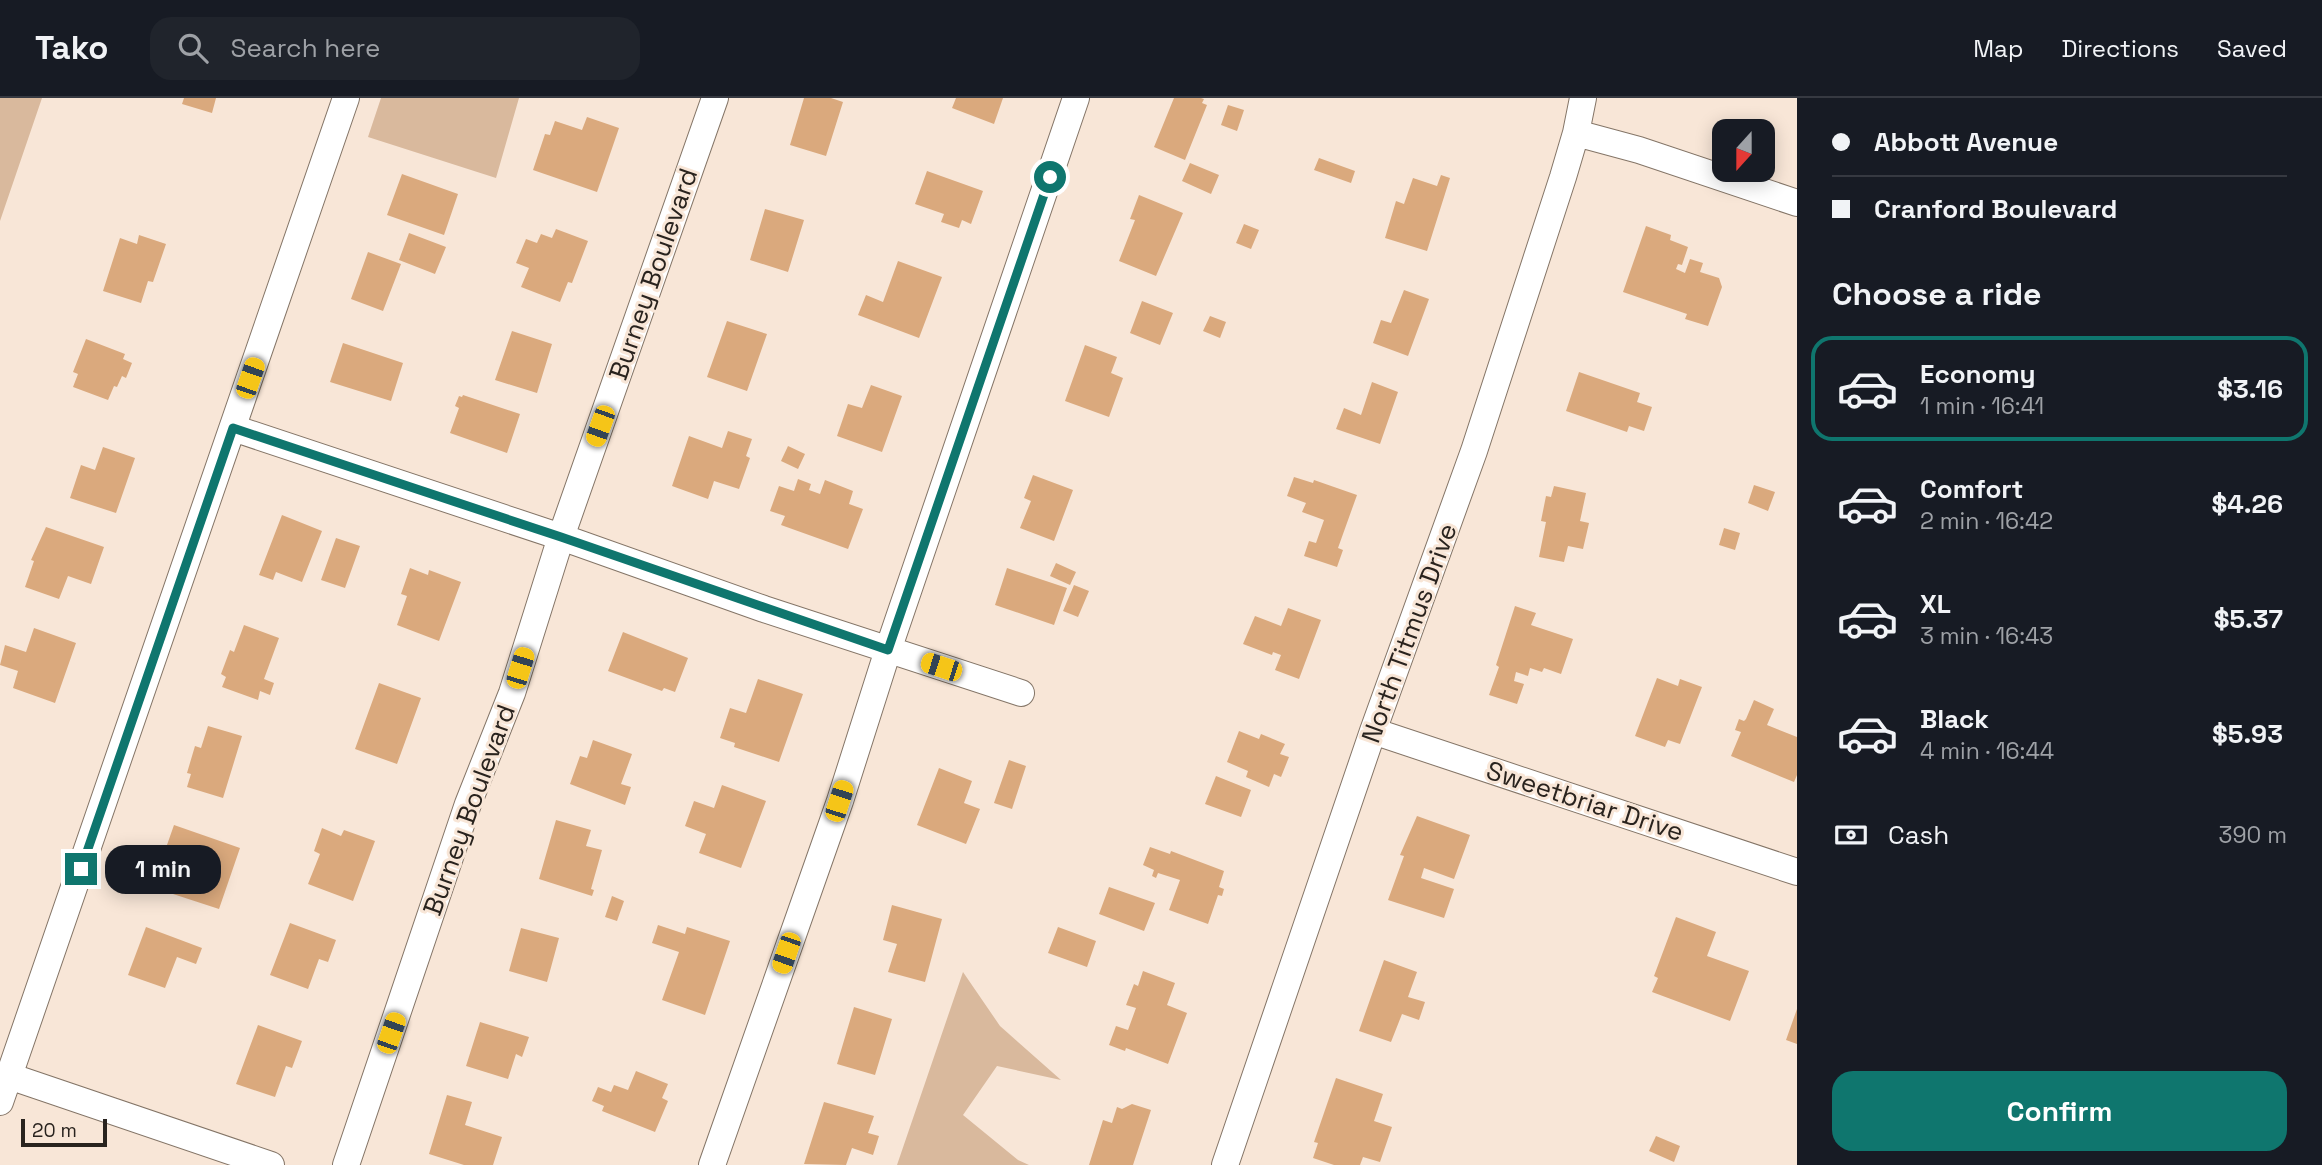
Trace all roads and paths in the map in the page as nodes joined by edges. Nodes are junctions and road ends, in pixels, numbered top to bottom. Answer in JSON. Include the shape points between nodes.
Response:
{"nodes":[{"id":1,"x":346,"y":98,"type":"edge"},
{"id":2,"x":715,"y":98,"type":"edge"},
{"id":3,"x":1076,"y":98,"type":"edge"},
{"id":4,"x":1583,"y":98,"type":"edge"},
{"id":5,"x":1576,"y":133,"type":"junction"},
{"id":6,"x":1797,"y":203,"type":"edge"},
{"id":7,"x":233,"y":428,"type":"junction"},
{"id":8,"x":561,"y":537,"type":"junction"},
{"id":9,"x":888,"y":650,"type":"junction"},
{"id":10,"x":1021,"y":693,"type":"dead end"},
{"id":11,"x":1373,"y":731,"type":"junction"},
{"id":12,"x":1797,"y":872,"type":"edge"},
{"id":13,"x":9,"y":1076,"type":"junction"},
{"id":14,"x":0,"y":1102,"type":"edge"},
{"id":15,"x":271,"y":1165,"type":"edge"},
{"id":16,"x":346,"y":1165,"type":"edge"},
{"id":17,"x":712,"y":1165,"type":"edge"},
{"id":18,"x":1225,"y":1165,"type":"edge"}],
"edges":[{"from":1,"to":7,"type":"street"},
{"from":2,"to":8,"type":"street","name":"Burney Boulevard"},
{"from":3,"to":9,"type":"street"},
{"from":4,"to":5,"type":"street","name":"North Titmus Drive"},
{"from":5,"to":6,"type":"street"},
{"from":5,"to":11,"type":"street","name":"North Titmus Drive","via":[[1474,451]]},
{"from":7,"to":8,"type":"street"},
{"from":7,"to":13,"type":"street"},
{"from":8,"to":9,"type":"street"},
{"from":8,"to":16,"type":"street","name":"Burney Boulevard","via":[[512,693],[468,804]]},
{"from":9,"to":10,"type":"street"},
{"from":9,"to":17,"type":"street"},
{"from":11,"to":12,"type":"street","name":"Sweetbriar Drive"},
{"from":11,"to":18,"type":"street","name":"North Titmus Drive"},
{"from":13,"to":14,"type":"street"},
{"from":13,"to":15,"type":"street"}]}
